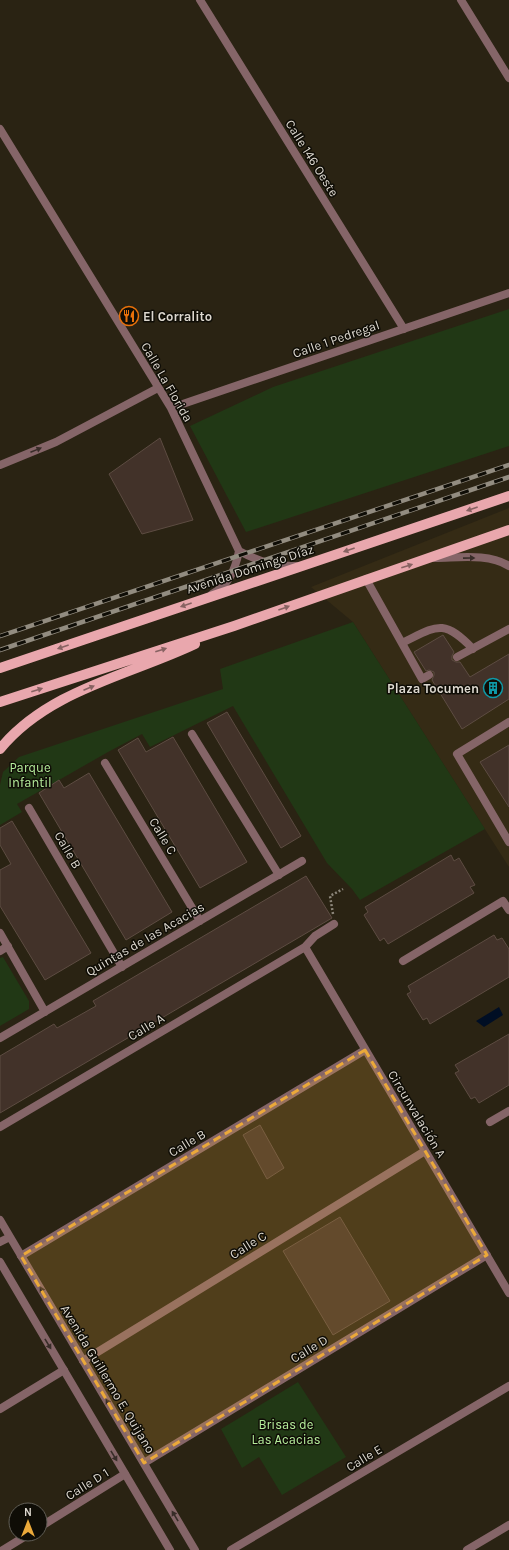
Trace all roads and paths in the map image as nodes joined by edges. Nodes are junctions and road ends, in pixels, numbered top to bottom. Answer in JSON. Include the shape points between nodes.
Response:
{"nodes":[{"id":1,"x":200,"y":0,"type":"edge"},
{"id":2,"x":462,"y":0,"type":"edge"},
{"id":3,"x":509,"y":78,"type":"edge"},
{"id":4,"x":0,"y":129,"type":"edge"},
{"id":5,"x":509,"y":292,"type":"edge"},
{"id":6,"x":404,"y":329,"type":"junction"},
{"id":7,"x":158,"y":388,"type":"junction"},
{"id":8,"x":171,"y":408,"type":"junction"},
{"id":9,"x":0,"y":465,"type":"edge"},
{"id":10,"x":509,"y":496,"type":"edge"},
{"id":11,"x":509,"y":530,"type":"edge"},
{"id":12,"x":239,"y":551,"type":"junction"},
{"id":13,"x":430,"y":558,"type":"junction"},
{"id":14,"x":303,"y":566,"type":"junction"},
{"id":15,"x":509,"y":566,"type":"edge"},
{"id":16,"x":366,"y":579,"type":"junction"},
{"id":17,"x":206,"y":598,"type":"junction"},
{"id":18,"x":234,"y":626,"type":"junction"},
{"id":19,"x":509,"y":629,"type":"edge"},
{"id":20,"x":402,"y":643,"type":"junction"},
{"id":21,"x":473,"y":649,"type":"junction"},
{"id":22,"x":457,"y":657,"type":"dead end"},
{"id":23,"x":0,"y":668,"type":"edge"},
{"id":24,"x":429,"y":675,"type":"dead end"},
{"id":25,"x":0,"y":702,"type":"edge"},
{"id":26,"x":509,"y":722,"type":"edge"},
{"id":27,"x":192,"y":734,"type":"dead end"},
{"id":28,"x":0,"y":748,"type":"edge"},
{"id":29,"x":106,"y":763,"type":"dead end"},
{"id":30,"x":29,"y":808,"type":"dead end"},
{"id":31,"x":509,"y":842,"type":"edge"},
{"id":32,"x":302,"y":861,"type":"dead end"},
{"id":33,"x":278,"y":875,"type":"junction"},
{"id":34,"x":342,"y":889,"type":"dead end"},
{"id":35,"x":509,"y":910,"type":"edge"},
{"id":36,"x":200,"y":921,"type":"junction"},
{"id":37,"x":334,"y":924,"type":"joint"},
{"id":38,"x":0,"y":933,"type":"edge"},
{"id":39,"x":8,"y":946,"type":"junction"},
{"id":40,"x":305,"y":948,"type":"junction"},
{"id":41,"x":0,"y":951,"type":"edge"},
{"id":42,"x":403,"y":961,"type":"dead end"},
{"id":43,"x":122,"y":967,"type":"junction"},
{"id":44,"x":45,"y":1012,"type":"junction"},
{"id":45,"x":0,"y":1038,"type":"edge"},
{"id":46,"x":365,"y":1050,"type":"junction"},
{"id":47,"x":509,"y":1111,"type":"edge"},
{"id":48,"x":490,"y":1122,"type":"dead end"},
{"id":49,"x":0,"y":1127,"type":"edge"},
{"id":50,"x":425,"y":1151,"type":"junction"},
{"id":51,"x":0,"y":1220,"type":"edge"},
{"id":52,"x":10,"y":1236,"type":"junction"},
{"id":53,"x":0,"y":1242,"type":"edge"},
{"id":54,"x":487,"y":1255,"type":"junction"},
{"id":55,"x":21,"y":1256,"type":"junction"},
{"id":56,"x":1,"y":1266,"type":"edge"},
{"id":57,"x":509,"y":1293,"type":"edge"},
{"id":58,"x":83,"y":1361,"type":"junction"},
{"id":59,"x":64,"y":1370,"type":"junction"},
{"id":60,"x":509,"y":1386,"type":"edge"},
{"id":61,"x":0,"y":1410,"type":"edge"},
{"id":62,"x":144,"y":1464,"type":"junction"},
{"id":63,"x":125,"y":1474,"type":"junction"},
{"id":64,"x":48,"y":1522,"type":"edge"},
{"id":65,"x":509,"y":1525,"type":"edge"},
{"id":66,"x":16,"y":1542,"type":"edge"},
{"id":67,"x":3,"y":1550,"type":"edge"},
{"id":68,"x":170,"y":1550,"type":"edge"},
{"id":69,"x":195,"y":1550,"type":"edge"},
{"id":70,"x":231,"y":1550,"type":"edge"},
{"id":71,"x":467,"y":1550,"type":"edge"}],
"edges":[{"from":1,"to":6,"type":"street","name":"Calle 146 Oeste"},
{"from":2,"to":3,"type":"street"},
{"from":4,"to":7,"type":"street","name":"Calle La Florida"},
{"from":5,"to":6,"type":"street","name":"Calle 1 Pedregal"},
{"from":6,"to":8,"type":"street","name":"Calle 1 Pedregal"},
{"from":7,"to":8,"type":"street","name":"Calle La Florida"},
{"from":9,"to":7,"type":"street","one_way":true,"via":[[56,442]]},
{"from":8,"to":12,"type":"street","name":"Calle La Florida"},
{"from":10,"to":14,"type":"main road","name":"Avenida Domingo Díaz","one_way":true},
{"from":11,"to":13,"type":"main road"},
{"from":12,"to":14,"type":"street","via":[[270,564],[286,567]]},
{"from":12,"to":17,"type":"street","via":[[236,566],[229,579],[219,590]]},
{"from":13,"to":15,"type":"street","one_way":true,"via":[[480,557]]},
{"from":16,"to":13,"type":"main road","one_way":true},
{"from":14,"to":17,"type":"main road","name":"Avenida Domingo Díaz"},
{"from":18,"to":16,"type":"main road","one_way":true},
{"from":16,"to":20,"type":"street"},
{"from":17,"to":23,"type":"main road","name":"Avenida Domingo Díaz","one_way":true},
{"from":25,"to":18,"type":"main road","one_way":true},
{"from":28,"to":18,"type":"main road","one_way":true,"via":[[20,727],[42,711],[83,690],[176,653]]},
{"from":19,"to":21,"type":"street"},
{"from":20,"to":21,"type":"street","via":[[435,627],[447,628],[458,634]]},
{"from":20,"to":24,"type":"street","via":[[422,679]]},
{"from":21,"to":22,"type":"street"},
{"from":26,"to":31,"type":"street","via":[[457,754]]},
{"from":27,"to":33,"type":"street"},
{"from":29,"to":36,"type":"street","name":"Calle C"},
{"from":30,"to":43,"type":"street","name":"Calle B"},
{"from":32,"to":33,"type":"street","name":"Quintas de las Acacias"},
{"from":33,"to":36,"type":"street","name":"Quintas de las Acacias"},
{"from":34,"to":37,"type":"path","via":[[330,896]]},
{"from":35,"to":42,"type":"street","via":[[503,901]]},
{"from":36,"to":43,"type":"street","name":"Quintas de las Acacias"},
{"from":37,"to":40,"type":"street","name":"Calle A","via":[[316,936]]},
{"from":38,"to":39,"type":"street"},
{"from":39,"to":41,"type":"street"},
{"from":39,"to":44,"type":"street"},
{"from":40,"to":46,"type":"street","name":"Circunvalación A"},
{"from":40,"to":49,"type":"street","name":"Calle A"},
{"from":43,"to":44,"type":"street","name":"Quintas de las Acacias"},
{"from":44,"to":45,"type":"street","name":"Quintas de las Acacias"},
{"from":46,"to":50,"type":"street","name":"Circunvalación A"},
{"from":46,"to":55,"type":"street","name":"Calle B"},
{"from":47,"to":48,"type":"street"},
{"from":50,"to":54,"type":"street","name":"Circunvalación A"},
{"from":50,"to":58,"type":"street","name":"Calle C"},
{"from":51,"to":52,"type":"street","name":"Avenida Guillermo E. Quijano"},
{"from":52,"to":53,"type":"street"},
{"from":52,"to":55,"type":"street","name":"Avenida Guillermo E. Quijano"},
{"from":54,"to":57,"type":"street","name":"Circunvalación A"},
{"from":54,"to":62,"type":"street","name":"Calle D"},
{"from":58,"to":55,"type":"street","name":"Avenida Guillermo E. Quijano","one_way":true},
{"from":56,"to":59,"type":"street","one_way":true},
{"from":62,"to":58,"type":"street","name":"Avenida Guillermo E. Quijano","one_way":true},
{"from":59,"to":61,"type":"street"},
{"from":59,"to":63,"type":"street","one_way":true},
{"from":60,"to":70,"type":"street","name":"Calle E"},
{"from":69,"to":62,"type":"street","name":"Avenida Guillermo E. Quijano","one_way":true},
{"from":63,"to":64,"type":"street","name":"Calle D 1"},
{"from":63,"to":68,"type":"street"},
{"from":65,"to":71,"type":"street"},
{"from":66,"to":67,"type":"street"}]}
